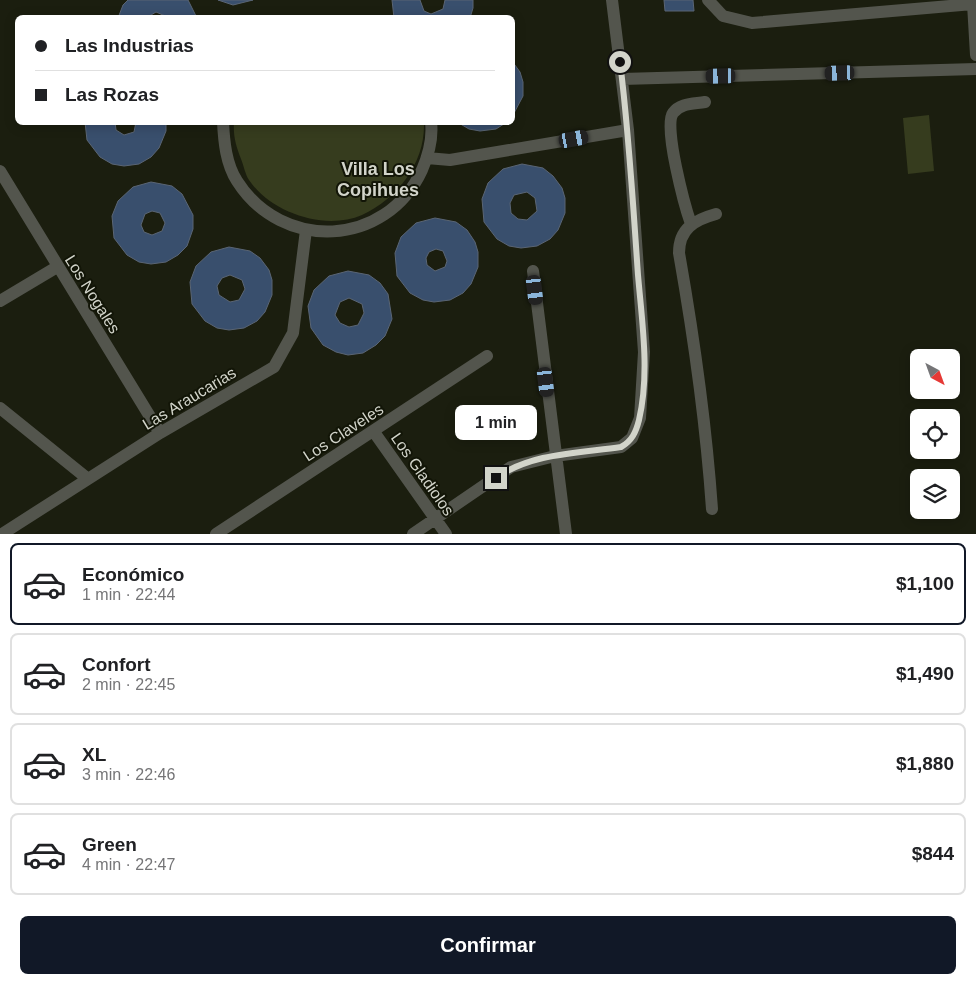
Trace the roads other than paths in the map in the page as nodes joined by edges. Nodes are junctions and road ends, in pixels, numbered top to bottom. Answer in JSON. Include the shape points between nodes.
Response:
{"nodes":[{"id":1,"x":602,"y":0,"type":"edge"},
{"id":2,"x":708,"y":0,"type":"edge"},
{"id":3,"x":974,"y":2,"type":"edge"},
{"id":4,"x":613,"y":6,"type":"edge"},
{"id":5,"x":976,"y":55,"type":"edge"},
{"id":6,"x":976,"y":69,"type":"edge"},
{"id":7,"x":622,"y":79,"type":"junction"},
{"id":8,"x":705,"y":102,"type":"dead end"},
{"id":9,"x":223,"y":125,"type":"edge"},
{"id":10,"x":431,"y":125,"type":"edge"},
{"id":11,"x":628,"y":130,"type":"junction"},
{"id":12,"x":427,"y":158,"type":"junction"},
{"id":13,"x":0,"y":171,"type":"edge"},
{"id":14,"x":716,"y":214,"type":"dead end"},
{"id":15,"x":691,"y":224,"type":"junction"},
{"id":16,"x":306,"y":230,"type":"junction"},
{"id":17,"x":57,"y":267,"type":"junction"},
{"id":18,"x":533,"y":271,"type":"dead end"},
{"id":19,"x":0,"y":301,"type":"edge"},
{"id":20,"x":487,"y":356,"type":"dead end"},
{"id":21,"x":0,"y":408,"type":"edge"},
{"id":22,"x":374,"y":432,"type":"junction"},
{"id":23,"x":160,"y":433,"type":"junction"},
{"id":24,"x":555,"y":456,"type":"junction"},
{"id":25,"x":88,"y":479,"type":"junction"},
{"id":26,"x":712,"y":509,"type":"dead end"},
{"id":27,"x":435,"y":519,"type":"junction"},
{"id":28,"x":1,"y":533,"type":"edge"},
{"id":29,"x":216,"y":534,"type":"edge"},
{"id":30,"x":413,"y":534,"type":"edge"},
{"id":31,"x":446,"y":534,"type":"edge"},
{"id":32,"x":566,"y":534,"type":"edge"}],
"edges":[{"from":1,"to":4,"type":"street"},
{"from":2,"to":3,"type":"street","via":[[723,16],[752,23]]},
{"from":3,"to":5,"type":"street"},
{"from":4,"to":7,"type":"street"},
{"from":6,"to":7,"type":"street"},
{"from":7,"to":11,"type":"street"},
{"from":8,"to":15,"type":"street","via":[[678,108],[669,122]]},
{"from":9,"to":16,"type":"street","via":[[225,152],[236,180],[254,203],[278,220]]},
{"from":10,"to":12,"type":"street"},
{"from":11,"to":12,"type":"street","via":[[450,160]]},
{"from":11,"to":24,"type":"street","via":[[644,352],[640,418],[627,444],[621,447]]},
{"from":12,"to":16,"type":"street","via":[[411,189],[380,218],[357,228],[331,232]]},
{"from":13,"to":17,"type":"street","name":"Los Nogales"},
{"from":14,"to":15,"type":"street"},
{"from":15,"to":26,"type":"street","via":[[681,236],[678,253],[698,368]]},
{"from":16,"to":23,"type":"street","name":"Las Araucarias","via":[[293,333],[274,367]]},
{"from":17,"to":19,"type":"street"},
{"from":17,"to":23,"type":"street","name":"Los Nogales"},
{"from":18,"to":24,"type":"street"},
{"from":20,"to":22,"type":"street","name":"Los Claveles"},
{"from":21,"to":25,"type":"street"},
{"from":22,"to":27,"type":"street","name":"Los Gladiolos"},
{"from":22,"to":29,"type":"street","name":"Los Claveles"},
{"from":23,"to":25,"type":"street","name":"Las Araucarias"},
{"from":24,"to":27,"type":"street","via":[[511,467]]},
{"from":24,"to":32,"type":"street"},
{"from":25,"to":28,"type":"street","name":"Las Araucarias"},
{"from":27,"to":30,"type":"street"},
{"from":27,"to":31,"type":"street","name":"Los Gladiolos"}]}
